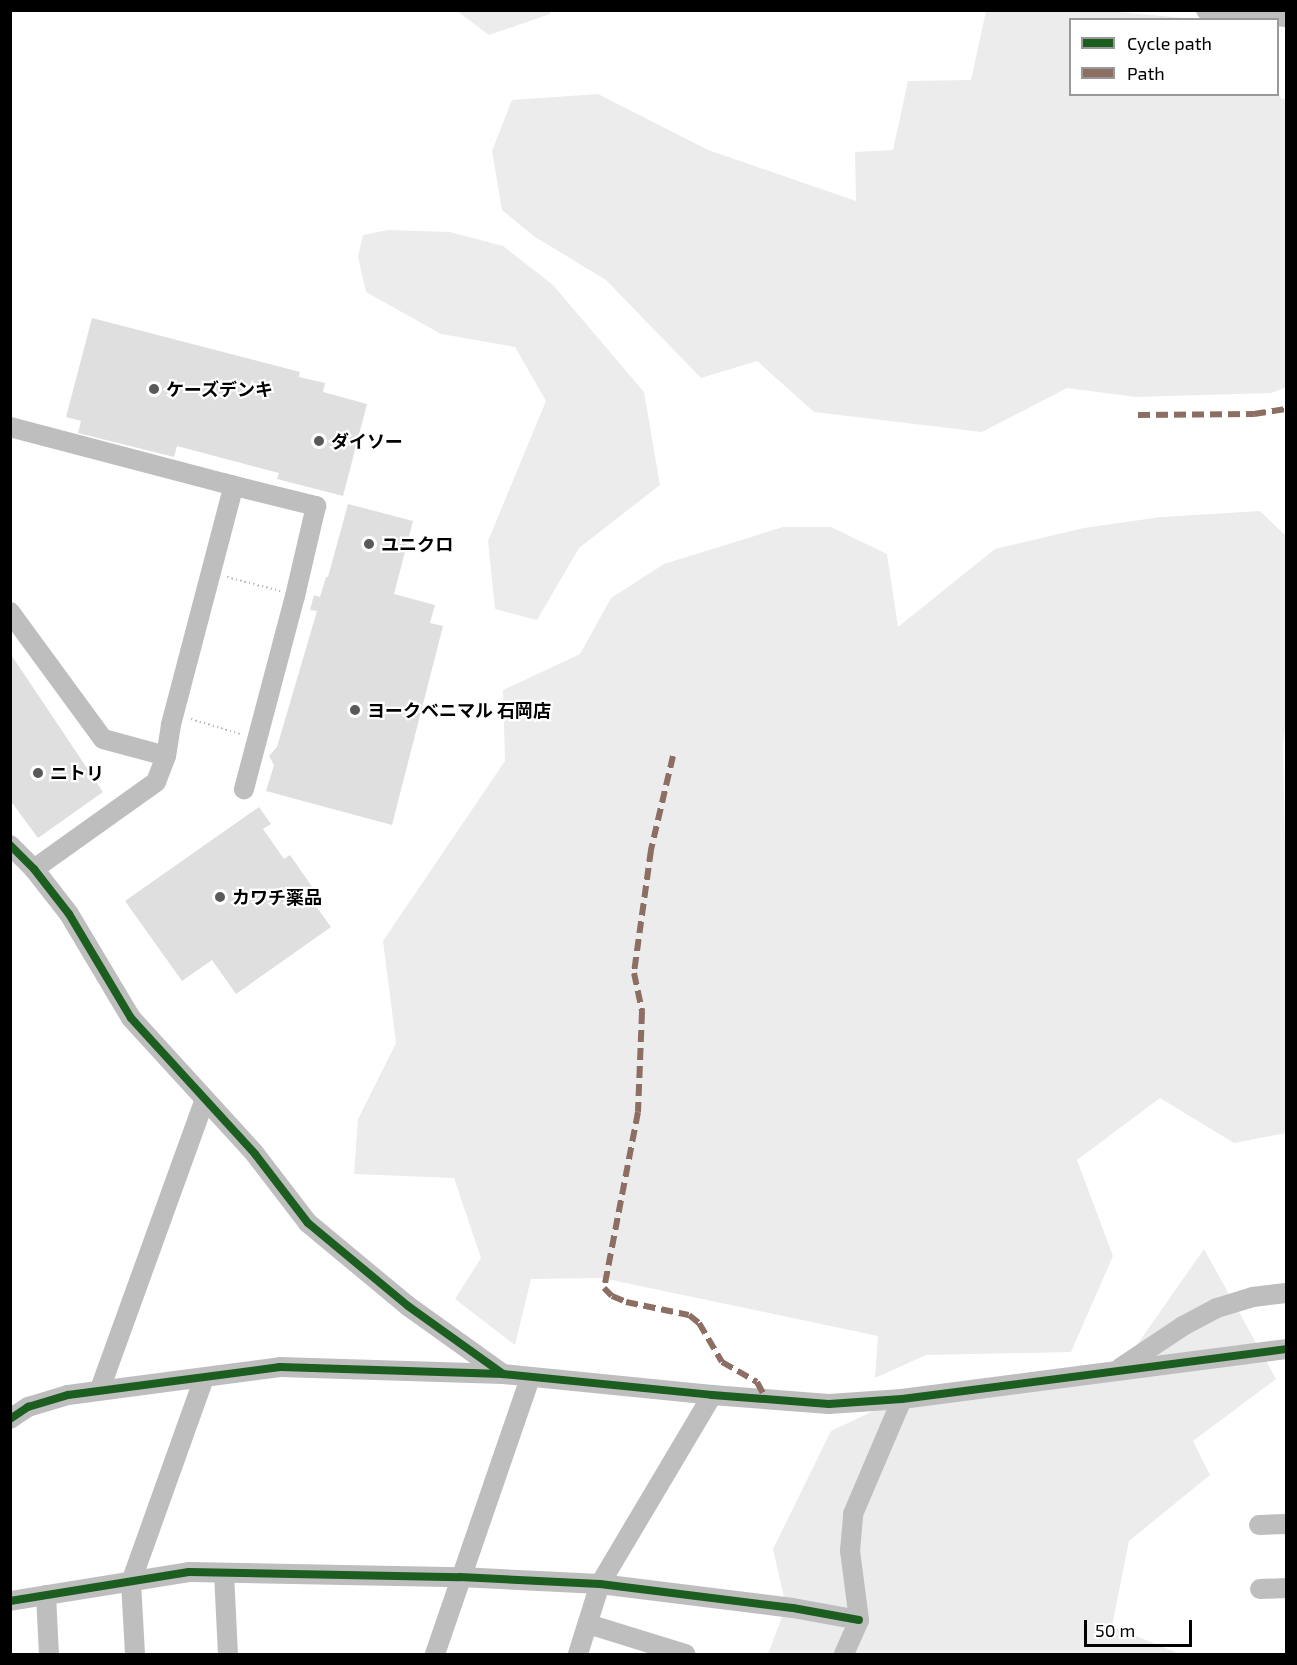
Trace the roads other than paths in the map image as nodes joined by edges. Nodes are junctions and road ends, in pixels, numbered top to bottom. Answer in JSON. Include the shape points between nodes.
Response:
{"nodes":[{"id":1,"x":1206,"y":10,"type":"edge"},
{"id":2,"x":1287,"y":17,"type":"edge"},
{"id":3,"x":10,"y":427,"type":"edge"},
{"id":4,"x":231,"y":485,"type":"junction"},
{"id":5,"x":10,"y":612,"type":"edge"},
{"id":6,"x":166,"y":756,"type":"junction"},
{"id":7,"x":244,"y":789,"type":"dead end"},
{"id":8,"x":11,"y":846,"type":"edge"},
{"id":9,"x":34,"y":868,"type":"junction"},
{"id":10,"x":205,"y":1099,"type":"junction"},
{"id":11,"x":1287,"y":1293,"type":"edge"},
{"id":12,"x":1287,"y":1349,"type":"edge"},
{"id":13,"x":1115,"y":1371,"type":"junction"},
{"id":14,"x":503,"y":1374,"type":"junction"},
{"id":15,"x":204,"y":1378,"type":"junction"},
{"id":16,"x":530,"y":1378,"type":"junction"},
{"id":17,"x":100,"y":1389,"type":"junction"},
{"id":18,"x":712,"y":1395,"type":"junction"},
{"id":19,"x":902,"y":1399,"type":"junction"},
{"id":20,"x":10,"y":1419,"type":"edge"},
{"id":21,"x":1258,"y":1524,"type":"dead end"},
{"id":22,"x":1287,"y":1524,"type":"edge"},
{"id":23,"x":224,"y":1573,"type":"junction"},
{"id":24,"x":460,"y":1577,"type":"junction"},
{"id":25,"x":131,"y":1582,"type":"junction"},
{"id":26,"x":600,"y":1584,"type":"junction"},
{"id":27,"x":1287,"y":1588,"type":"edge"},
{"id":28,"x":1260,"y":1589,"type":"dead end"},
{"id":29,"x":46,"y":1595,"type":"junction"},
{"id":30,"x":10,"y":1601,"type":"edge"},
{"id":31,"x":859,"y":1620,"type":"junction"},
{"id":32,"x":588,"y":1624,"type":"junction"},
{"id":33,"x":50,"y":1654,"type":"edge"},
{"id":34,"x":135,"y":1654,"type":"edge"},
{"id":35,"x":228,"y":1654,"type":"edge"},
{"id":36,"x":435,"y":1654,"type":"edge"},
{"id":37,"x":578,"y":1654,"type":"edge"},
{"id":38,"x":685,"y":1654,"type":"edge"},
{"id":39,"x":844,"y":1654,"type":"edge"}],
"edges":[{"from":1,"to":2,"type":"street"},
{"from":3,"to":4,"type":"street"},
{"from":4,"to":6,"type":"street"},
{"from":4,"to":7,"type":"street","via":[[316,507]]},
{"from":5,"to":6,"type":"street","via":[[103,739]]},
{"from":6,"to":9,"type":"street","via":[[156,782]]},
{"from":8,"to":9,"type":"street"},
{"from":9,"to":10,"type":"street","via":[[69,914],[131,1018]]},
{"from":10,"to":14,"type":"street","via":[[255,1154],[308,1223],[408,1306]]},
{"from":10,"to":17,"type":"street"},
{"from":11,"to":13,"type":"street","via":[[1253,1297],[1217,1308]]},
{"from":12,"to":13,"type":"street"},
{"from":13,"to":19,"type":"street"},
{"from":14,"to":15,"type":"street","via":[[280,1367]]},
{"from":14,"to":16,"type":"street"},
{"from":15,"to":17,"type":"street"},
{"from":15,"to":25,"type":"street"},
{"from":16,"to":18,"type":"street"},
{"from":16,"to":24,"type":"street"},
{"from":17,"to":20,"type":"street","via":[[28,1407]]},
{"from":18,"to":19,"type":"street","via":[[829,1404]]},
{"from":18,"to":26,"type":"street"},
{"from":19,"to":31,"type":"street","via":[[853,1514],[850,1551]]},
{"from":21,"to":22,"type":"street"},
{"from":23,"to":24,"type":"street"},
{"from":23,"to":25,"type":"street","via":[[189,1572]]},
{"from":23,"to":35,"type":"street"},
{"from":24,"to":26,"type":"street"},
{"from":24,"to":36,"type":"street"},
{"from":25,"to":29,"type":"street"},
{"from":25,"to":34,"type":"street"},
{"from":26,"to":31,"type":"street"},
{"from":26,"to":32,"type":"street"},
{"from":27,"to":28,"type":"street"},
{"from":29,"to":30,"type":"street"},
{"from":29,"to":33,"type":"street"},
{"from":31,"to":39,"type":"street"},
{"from":32,"to":37,"type":"street"},
{"from":32,"to":38,"type":"street"}]}
